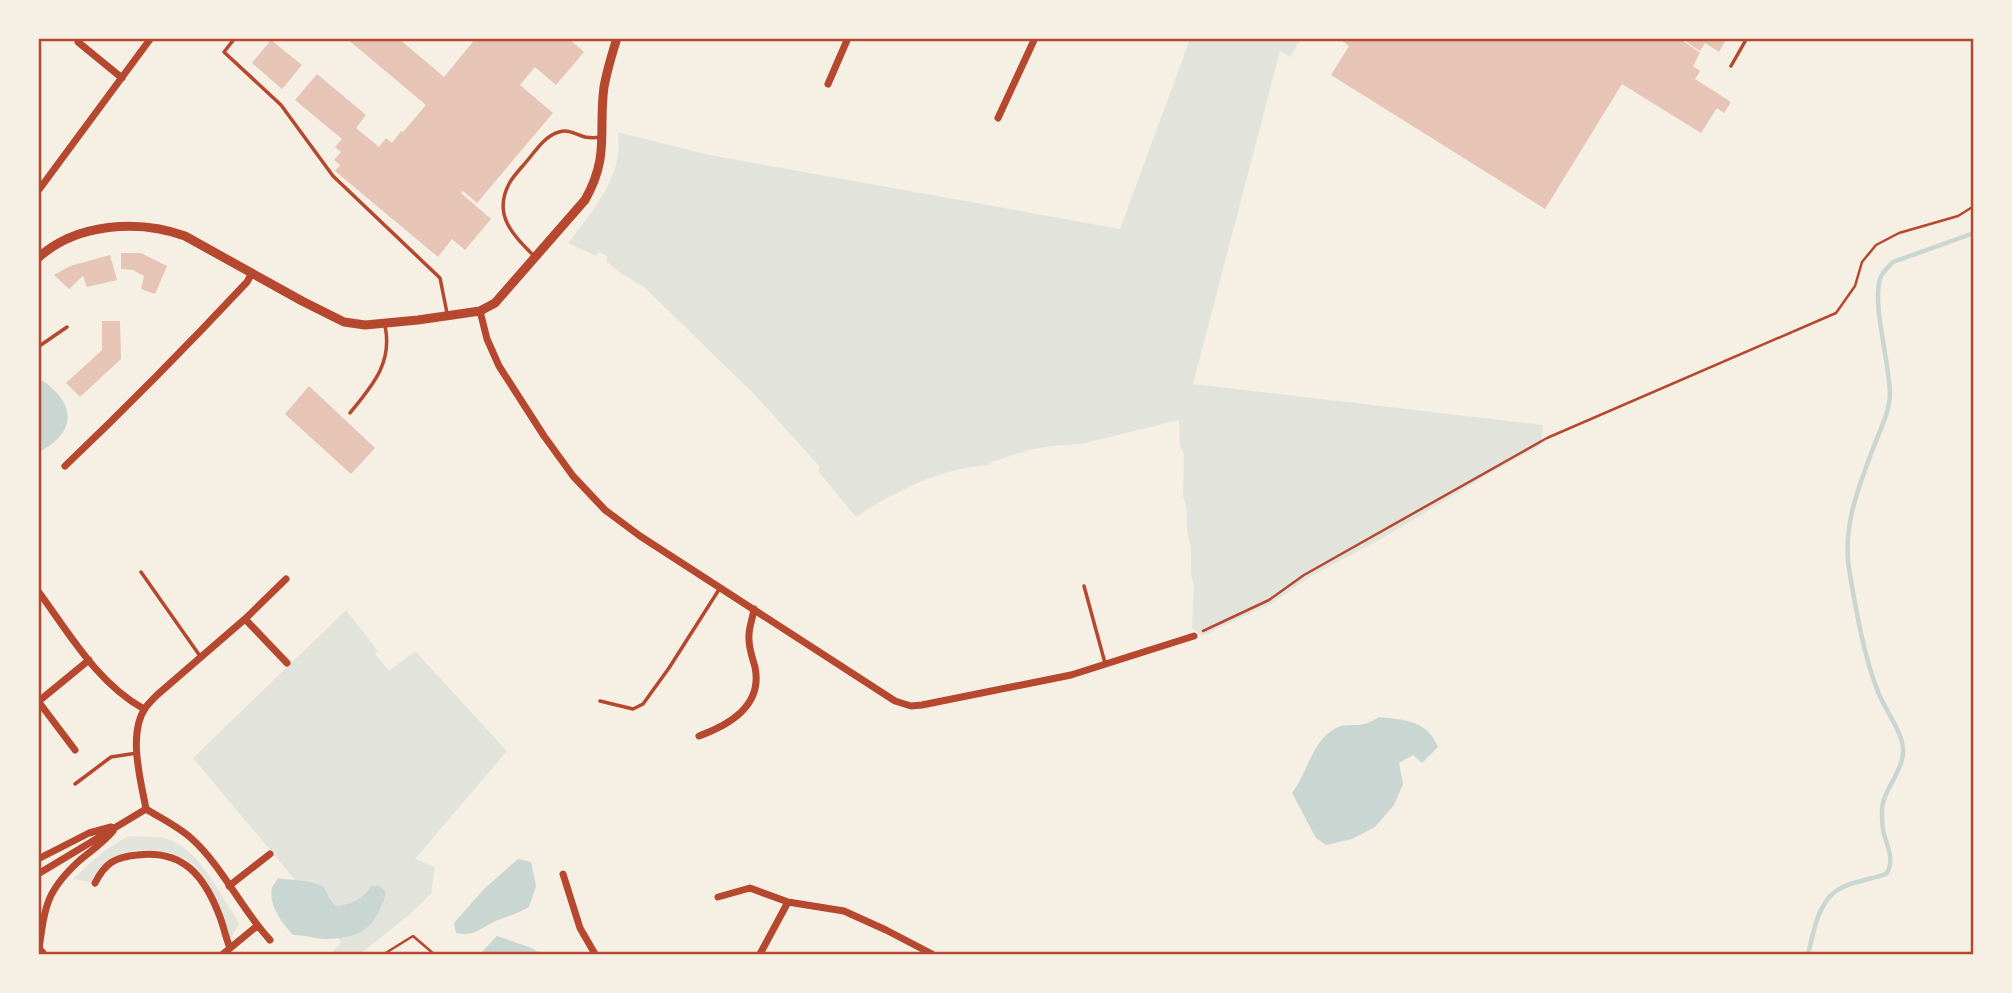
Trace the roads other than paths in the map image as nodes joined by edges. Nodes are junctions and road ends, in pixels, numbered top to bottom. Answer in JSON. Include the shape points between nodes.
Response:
{"nodes":[{"id":1,"x":151,"y":38,"type":"edge"},
{"id":2,"x":235,"y":38,"type":"edge"},
{"id":3,"x":617,"y":38,"type":"edge"},
{"id":4,"x":848,"y":38,"type":"edge"},
{"id":5,"x":1035,"y":38,"type":"edge"},
{"id":6,"x":1747,"y":38,"type":"edge"},
{"id":7,"x":78,"y":42,"type":"dead end"},
{"id":8,"x":1731,"y":66,"type":"dead end"},
{"id":9,"x":122,"y":78,"type":"junction"},
{"id":10,"x":828,"y":84,"type":"dead end"},
{"id":11,"x":998,"y":118,"type":"dead end"},
{"id":12,"x":603,"y":137,"type":"junction"},
{"id":13,"x":38,"y":191,"type":"edge"},
{"id":14,"x":534,"y":256,"type":"junction"},
{"id":15,"x":38,"y":258,"type":"edge"},
{"id":16,"x":252,"y":273,"type":"junction"},
{"id":17,"x":480,"y":311,"type":"junction"},
{"id":18,"x":448,"y":316,"type":"junction"},
{"id":19,"x":385,"y":324,"type":"junction"},
{"id":20,"x":67,"y":327,"type":"dead end"},
{"id":21,"x":38,"y":347,"type":"edge"},
{"id":22,"x":350,"y":413,"type":"dead end"},
{"id":23,"x":65,"y":466,"type":"dead end"},
{"id":24,"x":141,"y":572,"type":"dead end"},
{"id":25,"x":286,"y":579,"type":"dead end"},
{"id":26,"x":1084,"y":586,"type":"dead end"},
{"id":27,"x":720,"y":588,"type":"junction"},
{"id":28,"x":38,"y":591,"type":"edge"},
{"id":29,"x":754,"y":609,"type":"junction"},
{"id":30,"x":245,"y":618,"type":"junction"},
{"id":31,"x":1194,"y":636,"type":"road end"},
{"id":32,"x":202,"y":657,"type":"junction"},
{"id":33,"x":89,"y":660,"type":"junction"},
{"id":34,"x":287,"y":663,"type":"dead end"},
{"id":35,"x":1105,"y":664,"type":"junction"},
{"id":36,"x":38,"y":701,"type":"edge"},
{"id":37,"x":600,"y":701,"type":"dead end"},
{"id":38,"x":144,"y":709,"type":"junction"},
{"id":39,"x":699,"y":736,"type":"dead end"},
{"id":40,"x":75,"y":750,"type":"dead end"},
{"id":41,"x":137,"y":753,"type":"junction"},
{"id":42,"x":75,"y":784,"type":"dead end"},
{"id":43,"x":146,"y":809,"type":"junction"},
{"id":44,"x":118,"y":825,"type":"junction"},
{"id":45,"x":270,"y":854,"type":"dead end"},
{"id":46,"x":38,"y":859,"type":"edge"},
{"id":47,"x":38,"y":874,"type":"edge"},
{"id":48,"x":563,"y":874,"type":"dead end"},
{"id":49,"x":95,"y":883,"type":"dead end"},
{"id":50,"x":229,"y":886,"type":"junction"},
{"id":51,"x":718,"y":897,"type":"dead end"},
{"id":52,"x":788,"y":902,"type":"junction"},
{"id":53,"x":257,"y":926,"type":"junction"},
{"id":54,"x":270,"y":940,"type":"dead end"},
{"id":55,"x":230,"y":948,"type":"junction"},
{"id":56,"x":39,"y":949,"type":"edge"},
{"id":57,"x":42,"y":954,"type":"edge"},
{"id":58,"x":223,"y":954,"type":"edge"},
{"id":59,"x":595,"y":954,"type":"edge"},
{"id":60,"x":760,"y":954,"type":"edge"},
{"id":61,"x":932,"y":954,"type":"edge"}],
"edges":[{"from":1,"to":9,"type":"street"},
{"from":2,"to":18,"type":"lane","via":[[224,52],[282,105],[340,183],[440,278]]},
{"from":3,"to":12,"type":"street","via":[[604,86]]},
{"from":4,"to":10,"type":"street"},
{"from":5,"to":11,"type":"street"},
{"from":6,"to":8,"type":"lane"},
{"from":7,"to":9,"type":"street"},
{"from":9,"to":13,"type":"street"},
{"from":12,"to":14,"type":"street","via":[[598,173],[585,200]]},
{"from":12,"to":14,"type":"lane","via":[[556,132],[541,143],[510,182],[502,206],[504,217]]},
{"from":14,"to":17,"type":"street","via":[[495,303]]},
{"from":15,"to":16,"type":"street","via":[[51,247],[89,232],[144,226],[185,236]]},
{"from":16,"to":19,"type":"street","via":[[344,322]]},
{"from":16,"to":23,"type":"street","via":[[197,336]]},
{"from":17,"to":18,"type":"street"},
{"from":17,"to":27,"type":"street","via":[[499,366],[573,476],[605,510]]},
{"from":18,"to":19,"type":"street"},
{"from":19,"to":22,"type":"lane","via":[[388,338],[382,369]]},
{"from":20,"to":21,"type":"lane"},
{"from":24,"to":32,"type":"lane"},
{"from":25,"to":30,"type":"street"},
{"from":26,"to":35,"type":"lane"},
{"from":27,"to":29,"type":"street"},
{"from":27,"to":37,"type":"lane","via":[[643,704],[633,709]]},
{"from":28,"to":33,"type":"street"},
{"from":29,"to":35,"type":"street","via":[[895,701],[911,706],[1033,684]]},
{"from":29,"to":39,"type":"street","via":[[749,634],[756,681],[753,697],[727,724]]},
{"from":30,"to":32,"type":"street"},
{"from":30,"to":34,"type":"street"},
{"from":31,"to":35,"type":"street"},
{"from":32,"to":38,"type":"street"},
{"from":33,"to":36,"type":"street"},
{"from":33,"to":38,"type":"street","via":[[119,694]]},
{"from":36,"to":40,"type":"street"},
{"from":38,"to":41,"type":"street"},
{"from":41,"to":42,"type":"lane","via":[[111,757]]},
{"from":41,"to":43,"type":"street"},
{"from":43,"to":44,"type":"street"},
{"from":43,"to":50,"type":"street","via":[[193,840]]},
{"from":44,"to":46,"type":"street","via":[[89,833]]},
{"from":44,"to":47,"type":"street"},
{"from":44,"to":56,"type":"street","via":[[56,885],[44,910]]},
{"from":45,"to":50,"type":"street"},
{"from":48,"to":59,"type":"street","via":[[580,928]]},
{"from":49,"to":55,"type":"street","via":[[102,869],[119,858],[152,854],[176,859],[188,865],[205,886]]},
{"from":50,"to":53,"type":"street"},
{"from":51,"to":52,"type":"street","via":[[750,888]]},
{"from":52,"to":60,"type":"street"},
{"from":52,"to":61,"type":"street","via":[[844,911]]},
{"from":53,"to":54,"type":"street"},
{"from":53,"to":55,"type":"street"},
{"from":55,"to":58,"type":"street"},
{"from":56,"to":57,"type":"main road"}]}
